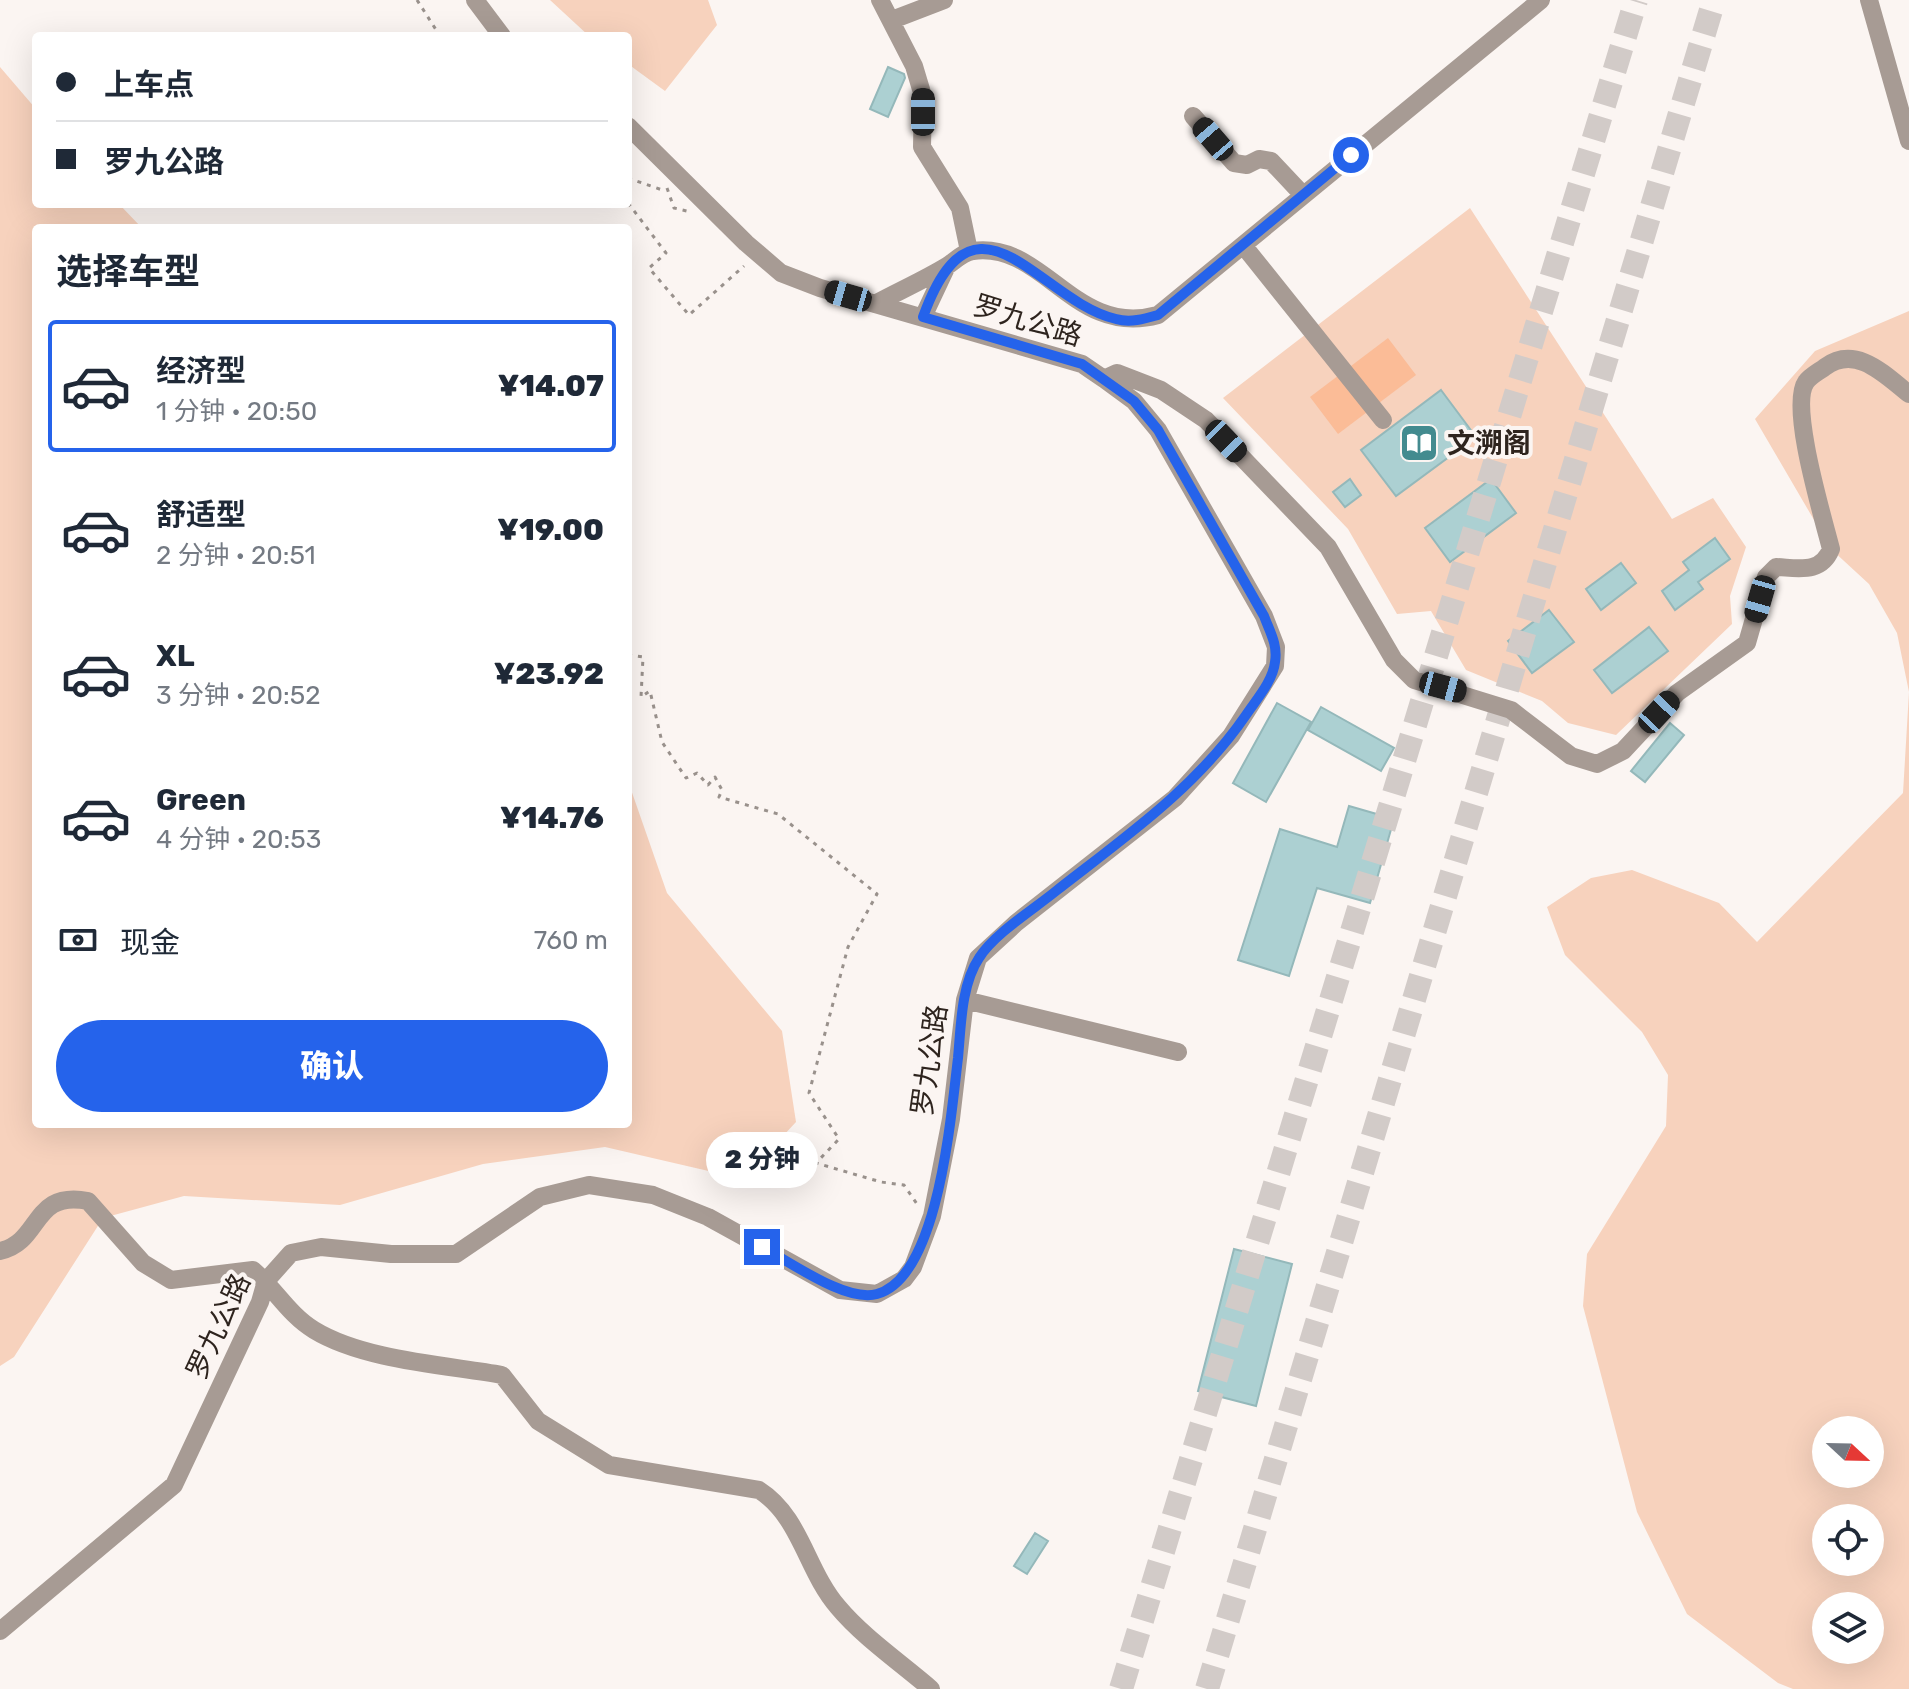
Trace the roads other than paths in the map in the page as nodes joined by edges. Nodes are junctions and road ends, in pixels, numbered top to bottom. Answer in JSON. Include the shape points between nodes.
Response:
{"nodes":[{"id":1,"x":475,"y":0,"type":"edge"},
{"id":2,"x":880,"y":0,"type":"edge"},
{"id":3,"x":1541,"y":0,"type":"edge"},
{"id":4,"x":1869,"y":0,"type":"edge"},
{"id":5,"x":938,"y":2,"type":"edge"},
{"id":6,"x":892,"y":20,"type":"junction"},
{"id":7,"x":499,"y":32,"type":"edge"},
{"id":8,"x":1193,"y":116,"type":"dead end"},
{"id":9,"x":632,"y":130,"type":"edge"},
{"id":10,"x":1909,"y":141,"type":"edge"},
{"id":11,"x":1303,"y":195,"type":"junction"},
{"id":12,"x":1243,"y":245,"type":"junction"},
{"id":13,"x":969,"y":251,"type":"junction"},
{"id":14,"x":947,"y":266,"type":"junction"},
{"id":15,"x":875,"y":304,"type":"junction"},
{"id":16,"x":923,"y":317,"type":"junction"},
{"id":17,"x":1104,"y":379,"type":"junction"},
{"id":18,"x":1909,"y":394,"type":"edge"},
{"id":19,"x":1381,"y":416,"type":"dead end"},
{"id":20,"x":965,"y":1000,"type":"junction"},
{"id":21,"x":1178,"y":1052,"type":"dead end"},
{"id":22,"x":0,"y":1251,"type":"edge"},
{"id":23,"x":266,"y":1281,"type":"junction"},
{"id":24,"x":0,"y":1631,"type":"edge"},
{"id":25,"x":931,"y":1689,"type":"edge"}],
"edges":[{"from":1,"to":7,"type":"street"},
{"from":2,"to":6,"type":"street"},
{"from":3,"to":11,"type":"street"},
{"from":4,"to":10,"type":"street"},
{"from":5,"to":6,"type":"street"},
{"from":6,"to":13,"type":"street","via":[[923,96],[922,147],[960,208]]},
{"from":8,"to":11,"type":"street","via":[[1234,163],[1271,161]]},
{"from":9,"to":15,"type":"street","name":"罗九公路","via":[[781,273]]},
{"from":11,"to":12,"type":"street"},
{"from":12,"to":13,"type":"street","via":[[1158,315],[1138,321],[1098,313],[1007,254]]},
{"from":12,"to":19,"type":"street"},
{"from":13,"to":14,"type":"street"},
{"from":14,"to":15,"type":"street"},
{"from":14,"to":16,"type":"street"},
{"from":15,"to":16,"type":"street","name":"罗九公路"},
{"from":16,"to":17,"type":"street","name":"罗九公路","via":[[1082,364]]},
{"from":17,"to":18,"type":"street","via":[[1117,373],[1161,390],[1206,420],[1328,547],[1394,660],[1414,680],[1511,710],[1571,756],[1597,764],[1623,751],[1677,693],[1747,643],[1766,577],[1776,567],[1815,568],[1826,561],[1831,549],[1798,409],[1805,382],[1836,359],[1849,357],[1873,366]]},
{"from":17,"to":20,"type":"street","name":"罗九公路","via":[[1134,401],[1158,430],[1264,616],[1276,647],[1275,666],[1231,736],[1175,798],[978,958]]},
{"from":20,"to":21,"type":"street"},
{"from":20,"to":23,"type":"street","name":"罗九公路","via":[[951,1119],[932,1216],[913,1267],[904,1279],[877,1294],[840,1290],[708,1217],[653,1195],[589,1185],[540,1197],[456,1254],[321,1247],[291,1253]]},
{"from":22,"to":23,"type":"street","via":[[24,1236],[51,1203],[75,1199],[88,1201],[143,1263],[171,1280],[253,1270]]},
{"from":23,"to":24,"type":"street","name":"罗九公路","via":[[174,1485]]},
{"from":23,"to":25,"type":"street","via":[[282,1304],[314,1330],[352,1347],[502,1375],[538,1421],[609,1465],[759,1490],[788,1516],[837,1606]]}]}
